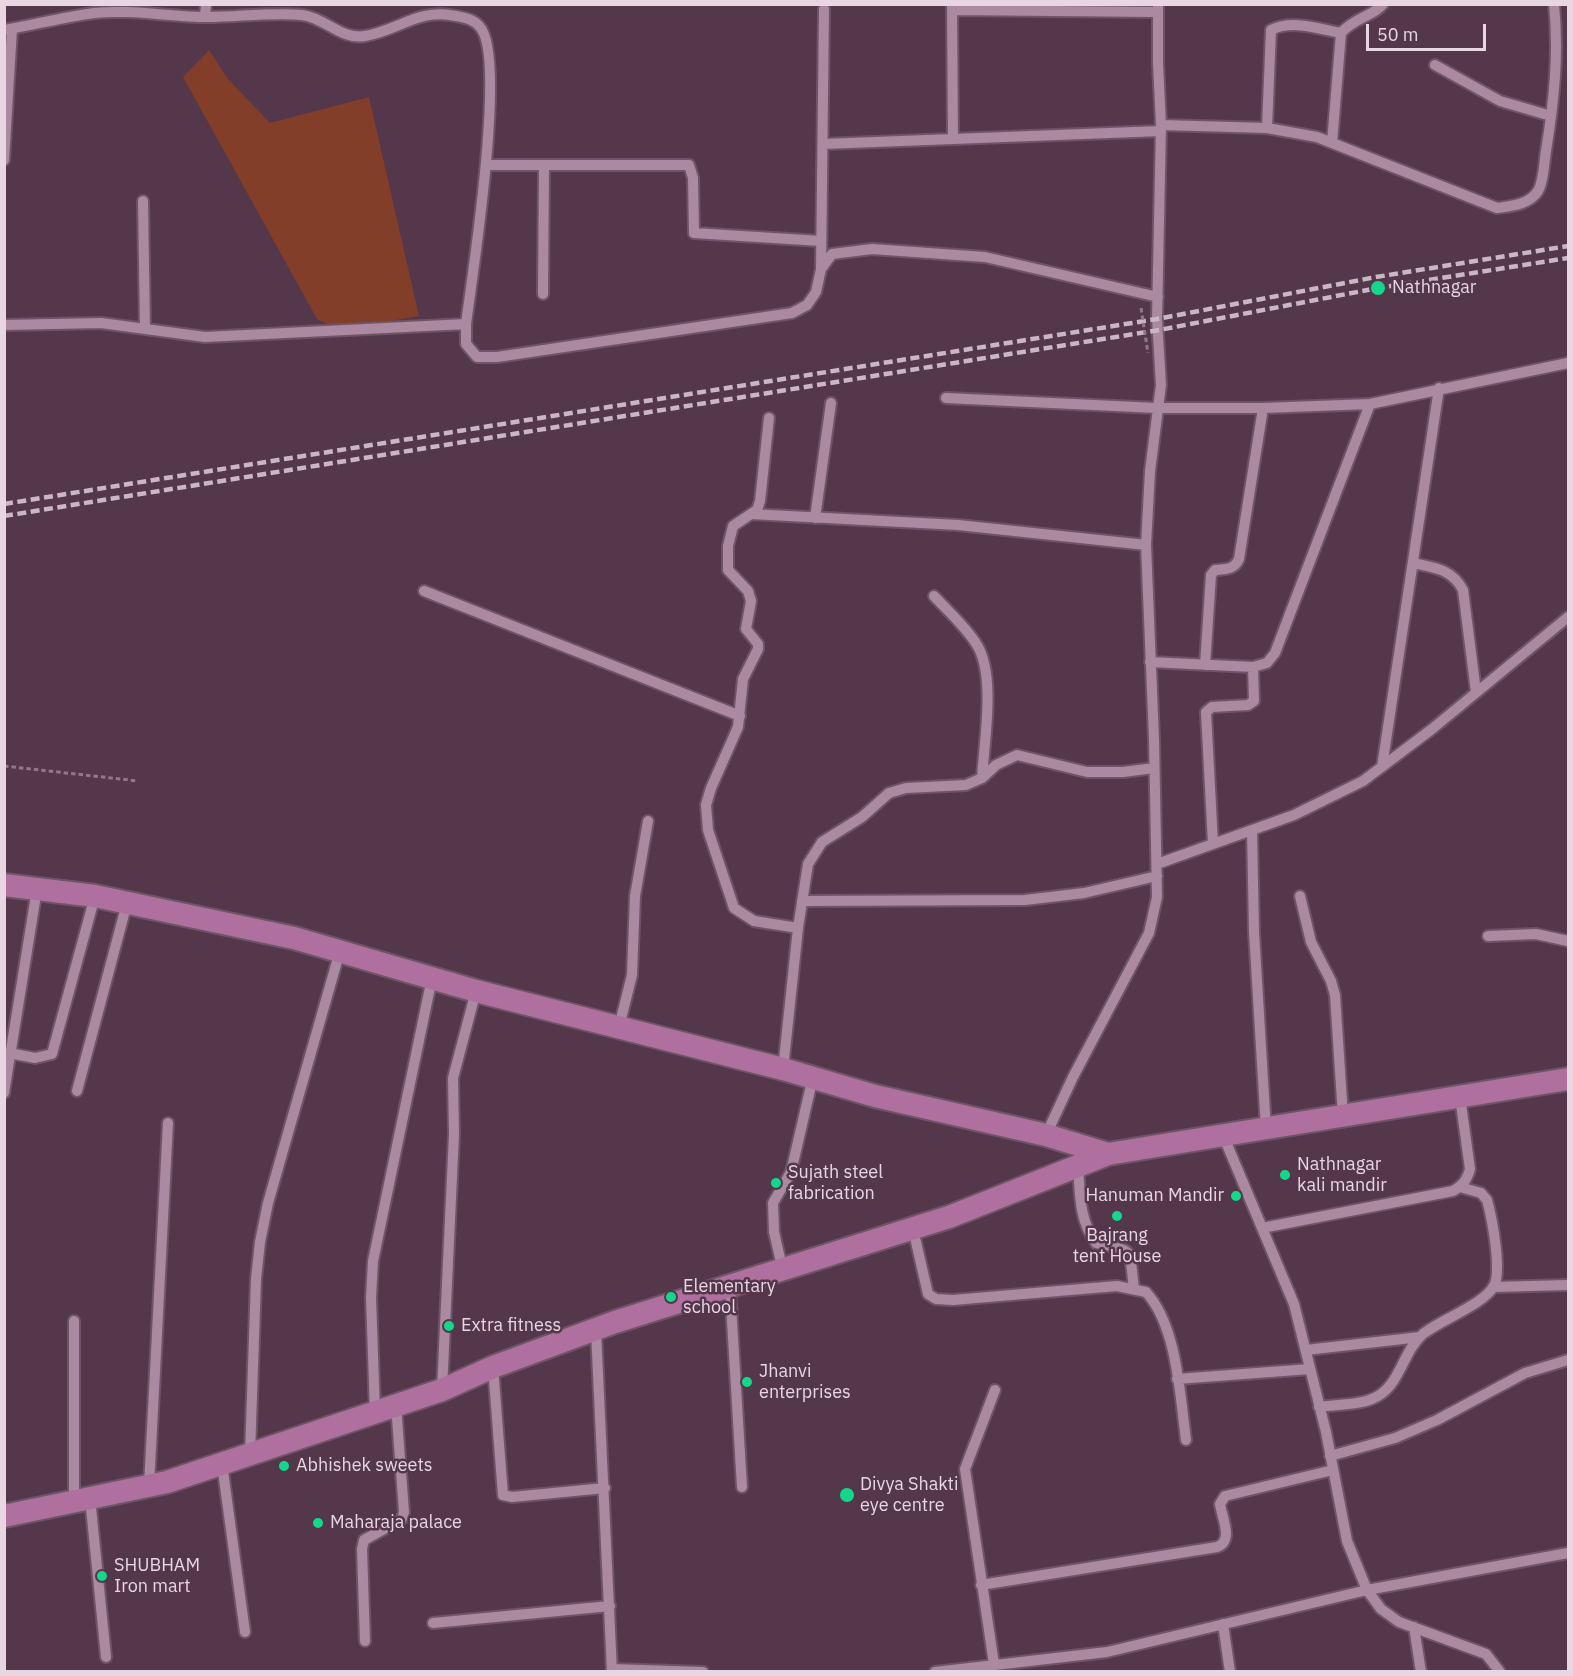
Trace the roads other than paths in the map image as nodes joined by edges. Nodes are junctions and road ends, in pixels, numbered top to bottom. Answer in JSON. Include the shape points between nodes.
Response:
{"nodes":[{"id":1,"x":206,"y":4,"type":"edge"},
{"id":2,"x":1383,"y":4,"type":"edge"},
{"id":3,"x":1554,"y":4,"type":"edge"},
{"id":4,"x":952,"y":7,"type":"edge"},
{"id":5,"x":1158,"y":8,"type":"edge"},
{"id":6,"x":824,"y":9,"type":"dead end"},
{"id":7,"x":304,"y":10,"type":"edge"},
{"id":8,"x":206,"y":17,"type":"junction"},
{"id":9,"x":1557,"y":27,"type":"junction"},
{"id":10,"x":1569,"y":28,"type":"edge"},
{"id":11,"x":8,"y":30,"type":"edge"},
{"id":12,"x":1341,"y":33,"type":"junction"},
{"id":13,"x":1435,"y":65,"type":"dead end"},
{"id":14,"x":1551,"y":116,"type":"junction"},
{"id":15,"x":1161,"y":128,"type":"junction"},
{"id":16,"x":1267,"y":128,"type":"junction"},
{"id":17,"x":953,"y":138,"type":"junction"},
{"id":18,"x":1332,"y":143,"type":"junction"},
{"id":19,"x":824,"y":144,"type":"junction"},
{"id":20,"x":4,"y":160,"type":"edge"},
{"id":21,"x":487,"y":165,"type":"junction"},
{"id":22,"x":544,"y":165,"type":"junction"},
{"id":23,"x":142,"y":201,"type":"dead end"},
{"id":24,"x":821,"y":241,"type":"junction"},
{"id":25,"x":821,"y":269,"type":"junction"},
{"id":26,"x":543,"y":294,"type":"dead end"},
{"id":27,"x":1158,"y":297,"type":"junction"},
{"id":28,"x":466,"y":324,"type":"junction"},
{"id":29,"x":4,"y":325,"type":"edge"},
{"id":30,"x":145,"y":329,"type":"junction"},
{"id":31,"x":1569,"y":363,"type":"edge"},
{"id":32,"x":1440,"y":388,"type":"junction"},
{"id":33,"x":946,"y":398,"type":"dead end"},
{"id":34,"x":831,"y":403,"type":"dead end"},
{"id":35,"x":1370,"y":404,"type":"junction"},
{"id":36,"x":1157,"y":408,"type":"junction"},
{"id":37,"x":1263,"y":408,"type":"junction"},
{"id":38,"x":769,"y":418,"type":"dead end"},
{"id":39,"x":751,"y":514,"type":"junction"},
{"id":40,"x":815,"y":518,"type":"junction"},
{"id":41,"x":1146,"y":545,"type":"junction"},
{"id":42,"x":1413,"y":563,"type":"junction"},
{"id":43,"x":424,"y":591,"type":"dead end"},
{"id":44,"x":934,"y":596,"type":"dead end"},
{"id":45,"x":1569,"y":616,"type":"edge"},
{"id":46,"x":1150,"y":662,"type":"junction"},
{"id":47,"x":1205,"y":665,"type":"junction"},
{"id":48,"x":1253,"y":667,"type":"junction"},
{"id":49,"x":1476,"y":692,"type":"junction"},
{"id":50,"x":740,"y":716,"type":"junction"},
{"id":51,"x":1382,"y":767,"type":"junction"},
{"id":52,"x":1154,"y":768,"type":"junction"},
{"id":53,"x":982,"y":778,"type":"junction"},
{"id":54,"x":648,"y":821,"type":"dead end"},
{"id":55,"x":1252,"y":830,"type":"junction"},
{"id":56,"x":1213,"y":844,"type":"junction"},
{"id":57,"x":1157,"y":864,"type":"junction"},
{"id":58,"x":1157,"y":876,"type":"junction"},
{"id":59,"x":4,"y":885,"type":"edge"},
{"id":60,"x":37,"y":889,"type":"junction"},
{"id":61,"x":95,"y":896,"type":"junction"},
{"id":62,"x":1300,"y":896,"type":"dead end"},
{"id":63,"x":802,"y":901,"type":"junction"},
{"id":64,"x":127,"y":903,"type":"junction"},
{"id":65,"x":798,"y":928,"type":"junction"},
{"id":66,"x":1488,"y":936,"type":"dead end"},
{"id":67,"x":1569,"y":941,"type":"edge"},
{"id":68,"x":340,"y":951,"type":"junction"},
{"id":69,"x":432,"y":978,"type":"junction"},
{"id":70,"x":476,"y":991,"type":"junction"},
{"id":71,"x":619,"y":1027,"type":"junction"},
{"id":72,"x":9,"y":1053,"type":"junction"},
{"id":73,"x":783,"y":1069,"type":"junction"},
{"id":74,"x":813,"y":1077,"type":"junction"},
{"id":75,"x":1569,"y":1079,"type":"edge"},
{"id":76,"x":77,"y":1091,"type":"dead end"},
{"id":77,"x":4,"y":1092,"type":"edge"},
{"id":78,"x":1460,"y":1096,"type":"junction"},
{"id":79,"x":1343,"y":1116,"type":"junction"},
{"id":80,"x":168,"y":1123,"type":"dead end"},
{"id":81,"x":1266,"y":1128,"type":"junction"},
{"id":82,"x":1046,"y":1135,"type":"junction"},
{"id":83,"x":1223,"y":1135,"type":"junction"},
{"id":84,"x":1108,"y":1154,"type":"junction"},
{"id":85,"x":1078,"y":1166,"type":"junction"},
{"id":86,"x":1460,"y":1187,"type":"junction"},
{"id":87,"x":1262,"y":1228,"type":"junction"},
{"id":88,"x":914,"y":1229,"type":"junction"},
{"id":89,"x":783,"y":1271,"type":"junction"},
{"id":90,"x":1569,"y":1285,"type":"edge"},
{"id":91,"x":730,"y":1287,"type":"junction"},
{"id":92,"x":1493,"y":1287,"type":"junction"},
{"id":93,"x":1134,"y":1288,"type":"junction"},
{"id":94,"x":74,"y":1321,"type":"dead end"},
{"id":95,"x":596,"y":1331,"type":"junction"},
{"id":96,"x":1420,"y":1337,"type":"junction"},
{"id":97,"x":1306,"y":1350,"type":"junction"},
{"id":98,"x":1569,"y":1360,"type":"edge"},
{"id":99,"x":493,"y":1367,"type":"junction"},
{"id":100,"x":1310,"y":1369,"type":"junction"},
{"id":101,"x":1177,"y":1379,"type":"junction"},
{"id":102,"x":442,"y":1390,"type":"junction"},
{"id":103,"x":995,"y":1390,"type":"dead end"},
{"id":104,"x":396,"y":1405,"type":"junction"},
{"id":105,"x":1319,"y":1407,"type":"junction"},
{"id":106,"x":375,"y":1412,"type":"junction"},
{"id":107,"x":1186,"y":1440,"type":"dead end"},
{"id":108,"x":250,"y":1454,"type":"junction"},
{"id":109,"x":1330,"y":1456,"type":"junction"},
{"id":110,"x":222,"y":1464,"type":"junction"},
{"id":111,"x":1333,"y":1470,"type":"junction"},
{"id":112,"x":149,"y":1486,"type":"junction"},
{"id":113,"x":742,"y":1487,"type":"dead end"},
{"id":114,"x":605,"y":1488,"type":"junction"},
{"id":115,"x":82,"y":1500,"type":"junction"},
{"id":116,"x":4,"y":1516,"type":"edge"},
{"id":117,"x":1569,"y":1553,"type":"edge"},
{"id":118,"x":981,"y":1585,"type":"junction"},
{"id":119,"x":1367,"y":1590,"type":"junction"},
{"id":120,"x":610,"y":1606,"type":"junction"},
{"id":121,"x":433,"y":1623,"type":"dead end"},
{"id":122,"x":1223,"y":1624,"type":"junction"},
{"id":123,"x":1414,"y":1627,"type":"junction"},
{"id":124,"x":245,"y":1632,"type":"dead end"},
{"id":125,"x":364,"y":1641,"type":"dead end"},
{"id":126,"x":106,"y":1657,"type":"dead end"},
{"id":127,"x":994,"y":1664,"type":"junction"},
{"id":128,"x":612,"y":1670,"type":"edge"},
{"id":129,"x":703,"y":1671,"type":"edge"},
{"id":130,"x":935,"y":1671,"type":"edge"},
{"id":131,"x":1230,"y":1671,"type":"edge"},
{"id":132,"x":1421,"y":1671,"type":"edge"},
{"id":133,"x":1500,"y":1671,"type":"edge"}],
"edges":[{"from":1,"to":8,"type":"street"},
{"from":2,"to":12,"type":"street"},
{"from":3,"to":9,"type":"street"},
{"from":4,"to":5,"type":"street"},
{"from":4,"to":17,"type":"street"},
{"from":5,"to":15,"type":"street"},
{"from":6,"to":19,"type":"street"},
{"from":7,"to":8,"type":"street"},
{"from":7,"to":21,"type":"street","via":[[344,35],[382,33],[425,14],[442,13],[470,19],[482,28],[489,60]]},
{"from":8,"to":11,"type":"street","via":[[93,13]]},
{"from":9,"to":10,"type":"street"},
{"from":9,"to":14,"type":"street"},
{"from":11,"to":20,"type":"street"},
{"from":12,"to":16,"type":"street","via":[[1296,25],[1271,30]]},
{"from":12,"to":18,"type":"street"},
{"from":13,"to":14,"type":"street","via":[[1500,101]]},
{"from":14,"to":18,"type":"street","via":[[1538,191],[1521,204],[1497,208]]},
{"from":15,"to":16,"type":"street"},
{"from":15,"to":17,"type":"street"},
{"from":15,"to":27,"type":"street"},
{"from":16,"to":18,"type":"street","via":[[1294,131]]},
{"from":17,"to":19,"type":"street"},
{"from":19,"to":24,"type":"street"},
{"from":21,"to":22,"type":"street"},
{"from":21,"to":28,"type":"street"},
{"from":22,"to":24,"type":"street","via":[[689,165],[693,178],[694,233]]},
{"from":22,"to":26,"type":"street"},
{"from":23,"to":30,"type":"street"},
{"from":24,"to":25,"type":"street"},
{"from":25,"to":27,"type":"street","via":[[832,254],[850,250],[985,257]]},
{"from":25,"to":28,"type":"street","via":[[812,299],[792,314],[497,357],[477,357],[465,344]]},
{"from":27,"to":36,"type":"street","via":[[1161,385]]},
{"from":28,"to":30,"type":"street","via":[[205,337]]},
{"from":29,"to":30,"type":"street","via":[[80,322]]},
{"from":31,"to":32,"type":"street"},
{"from":32,"to":35,"type":"street"},
{"from":32,"to":42,"type":"street"},
{"from":33,"to":36,"type":"street"},
{"from":34,"to":40,"type":"street"},
{"from":35,"to":37,"type":"street"},
{"from":35,"to":48,"type":"street","via":[[1283,637],[1267,663]]},
{"from":36,"to":37,"type":"street"},
{"from":36,"to":41,"type":"street"},
{"from":37,"to":47,"type":"street","via":[[1239,559],[1236,566],[1215,570],[1211,575]]},
{"from":38,"to":39,"type":"street","via":[[760,501]]},
{"from":39,"to":40,"type":"street"},
{"from":39,"to":50,"type":"street","via":[[733,526],[728,546],[728,570],[748,591],[751,601],[747,629],[758,644],[743,679]]},
{"from":40,"to":41,"type":"street","via":[[968,526]]},
{"from":41,"to":46,"type":"street"},
{"from":42,"to":49,"type":"street","via":[[1446,571],[1463,590]]},
{"from":42,"to":51,"type":"street"},
{"from":43,"to":50,"type":"street"},
{"from":44,"to":53,"type":"street","via":[[977,644],[982,655],[987,688]]},
{"from":45,"to":49,"type":"street"},
{"from":46,"to":47,"type":"street"},
{"from":46,"to":52,"type":"street"},
{"from":47,"to":48,"type":"street"},
{"from":48,"to":56,"type":"street","via":[[1254,701],[1248,705],[1212,707],[1206,712]]},
{"from":49,"to":51,"type":"street"},
{"from":50,"to":65,"type":"street","via":[[711,788],[706,806],[708,830],[734,908],[754,921]]},
{"from":51,"to":55,"type":"street","via":[[1333,798]]},
{"from":52,"to":53,"type":"street","via":[[1086,772],[1017,755],[996,765]]},
{"from":52,"to":57,"type":"street"},
{"from":53,"to":63,"type":"street","via":[[966,785],[906,788],[889,793],[862,817],[822,842],[808,864]]},
{"from":54,"to":71,"type":"street","via":[[635,896],[632,975]]},
{"from":55,"to":56,"type":"street"},
{"from":55,"to":81,"type":"street"},
{"from":56,"to":57,"type":"street"},
{"from":57,"to":58,"type":"street"},
{"from":58,"to":63,"type":"street","via":[[1084,893],[1025,900]]},
{"from":58,"to":82,"type":"street","via":[[1149,933]]},
{"from":59,"to":60,"type":"main road"},
{"from":60,"to":61,"type":"main road"},
{"from":60,"to":72,"type":"street"},
{"from":61,"to":64,"type":"main road"},
{"from":61,"to":72,"type":"street","via":[[52,1054],[35,1058]]},
{"from":62,"to":79,"type":"street","via":[[1311,942],[1335,995]]},
{"from":63,"to":65,"type":"street"},
{"from":64,"to":68,"type":"main road"},
{"from":64,"to":76,"type":"street"},
{"from":65,"to":73,"type":"street"},
{"from":66,"to":67,"type":"street","via":[[1536,934]]},
{"from":68,"to":69,"type":"main road"},
{"from":68,"to":108,"type":"street","via":[[260,1242]]},
{"from":69,"to":70,"type":"main road"},
{"from":69,"to":106,"type":"street","via":[[373,1261]]},
{"from":70,"to":71,"type":"main road"},
{"from":70,"to":102,"type":"street","via":[[453,1078]]},
{"from":71,"to":73,"type":"main road"},
{"from":72,"to":77,"type":"street"},
{"from":73,"to":74,"type":"main road"},
{"from":74,"to":82,"type":"main road","via":[[874,1096]]},
{"from":74,"to":89,"type":"street","via":[[791,1172],[773,1203],[774,1232]]},
{"from":75,"to":78,"type":"main road"},
{"from":78,"to":79,"type":"main road"},
{"from":78,"to":86,"type":"street","via":[[1470,1169]]},
{"from":79,"to":81,"type":"main road"},
{"from":80,"to":112,"type":"street"},
{"from":81,"to":83,"type":"main road"},
{"from":82,"to":84,"type":"main road"},
{"from":83,"to":84,"type":"main road"},
{"from":83,"to":87,"type":"street"},
{"from":84,"to":85,"type":"main road"},
{"from":85,"to":88,"type":"main road"},
{"from":85,"to":93,"type":"street","via":[[1082,1217],[1087,1231],[1096,1243],[1125,1248]]},
{"from":86,"to":87,"type":"street"},
{"from":86,"to":92,"type":"street","via":[[1481,1193],[1487,1200],[1497,1275]]},
{"from":87,"to":97,"type":"street","via":[[1294,1304]]},
{"from":88,"to":89,"type":"main road"},
{"from":88,"to":93,"type":"street","via":[[924,1285],[936,1299]]},
{"from":89,"to":91,"type":"main road"},
{"from":90,"to":92,"type":"street"},
{"from":91,"to":95,"type":"main road"},
{"from":91,"to":113,"type":"street"},
{"from":92,"to":96,"type":"street"},
{"from":93,"to":101,"type":"street","via":[[1146,1292],[1163,1317]]},
{"from":94,"to":115,"type":"street"},
{"from":95,"to":99,"type":"main road"},
{"from":95,"to":114,"type":"street"},
{"from":96,"to":97,"type":"street"},
{"from":96,"to":105,"type":"street","via":[[1382,1394],[1361,1402]]},
{"from":97,"to":100,"type":"street"},
{"from":98,"to":109,"type":"street","via":[[1526,1372],[1395,1438]]},
{"from":99,"to":102,"type":"main road"},
{"from":99,"to":114,"type":"street","via":[[503,1496]]},
{"from":100,"to":101,"type":"street"},
{"from":100,"to":105,"type":"street"},
{"from":101,"to":107,"type":"street"},
{"from":102,"to":104,"type":"main road"},
{"from":103,"to":118,"type":"street","via":[[965,1469]]},
{"from":104,"to":106,"type":"main road"},
{"from":104,"to":125,"type":"street","via":[[404,1512],[402,1519],[364,1540]]},
{"from":105,"to":109,"type":"street"},
{"from":106,"to":108,"type":"main road"},
{"from":108,"to":110,"type":"main road"},
{"from":109,"to":111,"type":"street"},
{"from":110,"to":112,"type":"main road"},
{"from":110,"to":124,"type":"street"},
{"from":111,"to":118,"type":"street","via":[[1225,1496],[1220,1504],[1226,1539],[1216,1548]]},
{"from":111,"to":119,"type":"street","via":[[1347,1541]]},
{"from":112,"to":115,"type":"main road"},
{"from":114,"to":120,"type":"street"},
{"from":115,"to":116,"type":"main road"},
{"from":115,"to":126,"type":"street"},
{"from":117,"to":119,"type":"street"},
{"from":118,"to":127,"type":"street"},
{"from":119,"to":122,"type":"street"},
{"from":119,"to":123,"type":"street","via":[[1381,1609]]},
{"from":120,"to":121,"type":"street"},
{"from":120,"to":128,"type":"street"},
{"from":122,"to":127,"type":"street","via":[[1107,1652]]},
{"from":122,"to":131,"type":"street"},
{"from":123,"to":132,"type":"street"},
{"from":123,"to":133,"type":"street","via":[[1486,1654]]},
{"from":127,"to":130,"type":"street"},
{"from":128,"to":129,"type":"street"}]}
